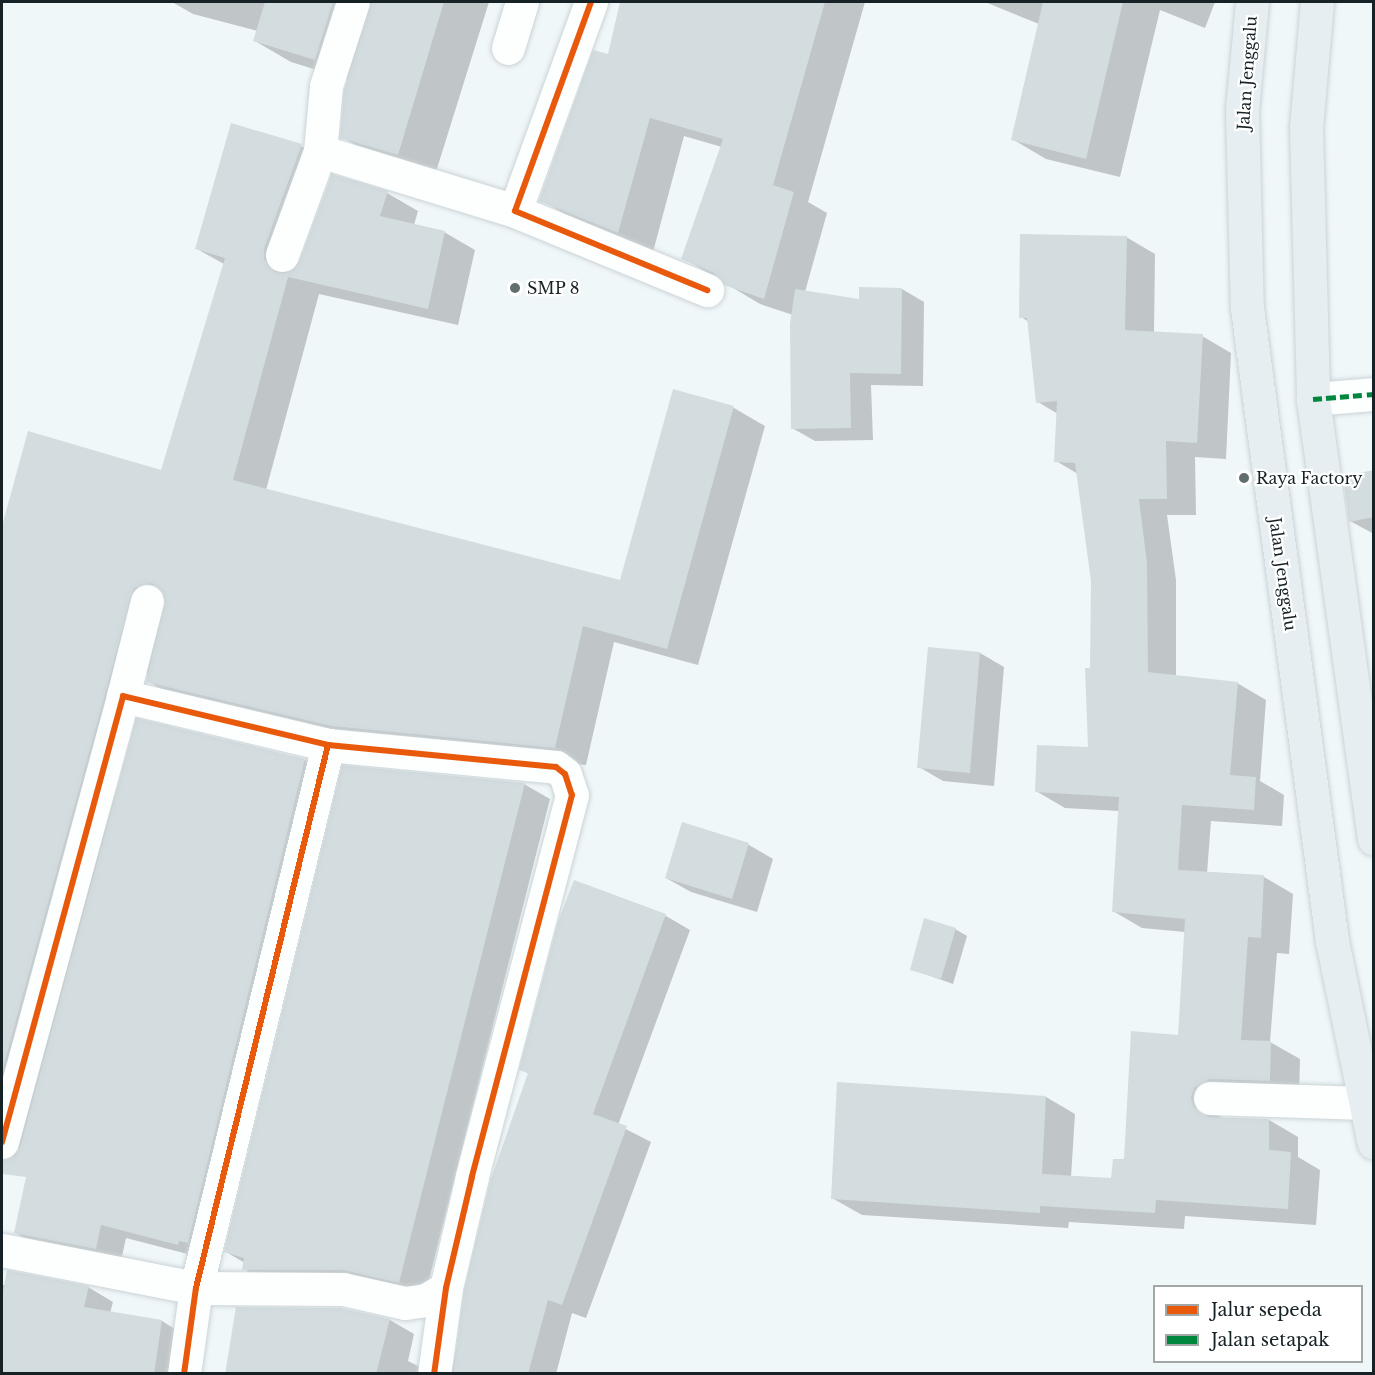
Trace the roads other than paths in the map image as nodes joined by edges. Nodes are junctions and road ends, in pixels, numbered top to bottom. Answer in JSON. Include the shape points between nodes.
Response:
{"nodes":[{"id":1,"x":353,"y":2,"type":"edge"},
{"id":2,"x":522,"y":2,"type":"edge"},
{"id":3,"x":591,"y":2,"type":"edge"},
{"id":4,"x":1252,"y":2,"type":"edge"},
{"id":5,"x":1317,"y":2,"type":"edge"},
{"id":6,"x":508,"y":48,"type":"dead end"},
{"id":7,"x":320,"y":151,"type":"junction"},
{"id":8,"x":515,"y":211,"type":"junction"},
{"id":9,"x":282,"y":255,"type":"dead end"},
{"id":10,"x":707,"y":290,"type":"dead end"},
{"id":11,"x":1374,"y":394,"type":"edge"},
{"id":12,"x":1313,"y":399,"type":"junction"},
{"id":13,"x":147,"y":601,"type":"dead end"},
{"id":14,"x":123,"y":696,"type":"junction"},
{"id":15,"x":328,"y":745,"type":"junction"},
{"id":16,"x":1374,"y":839,"type":"edge"},
{"id":17,"x":1210,"y":1098,"type":"dead end"},
{"id":18,"x":1365,"y":1103,"type":"junction"},
{"id":19,"x":2,"y":1142,"type":"edge"},
{"id":20,"x":1374,"y":1143,"type":"edge"},
{"id":21,"x":2,"y":1250,"type":"edge"},
{"id":22,"x":195,"y":1288,"type":"junction"},
{"id":23,"x":446,"y":1288,"type":"junction"},
{"id":24,"x":184,"y":1374,"type":"edge"},
{"id":25,"x":434,"y":1374,"type":"edge"}],
"edges":[{"from":1,"to":7,"type":"street","via":[[326,86]]},
{"from":2,"to":6,"type":"street"},
{"from":3,"to":8,"type":"street"},
{"from":4,"to":18,"type":"main road","name":"Jalan Jenggalu","via":[[1242,110],[1247,308],[1332,941]]},
{"from":5,"to":12,"type":"main road","via":[[1306,127]]},
{"from":7,"to":8,"type":"street"},
{"from":7,"to":9,"type":"street"},
{"from":8,"to":10,"type":"street"},
{"from":11,"to":12,"type":"street"},
{"from":12,"to":16,"type":"main road"},
{"from":13,"to":14,"type":"street"},
{"from":14,"to":15,"type":"street"},
{"from":14,"to":19,"type":"street"},
{"from":15,"to":22,"type":"street"},
{"from":15,"to":23,"type":"street","via":[[556,767],[570,784],[569,807]]},
{"from":17,"to":18,"type":"street"},
{"from":18,"to":20,"type":"main road","name":"Jalan Jenggalu"},
{"from":21,"to":22,"type":"street"},
{"from":22,"to":23,"type":"street","via":[[343,1289],[405,1303],[426,1300]]},
{"from":22,"to":24,"type":"street"},
{"from":23,"to":25,"type":"street"}]}
